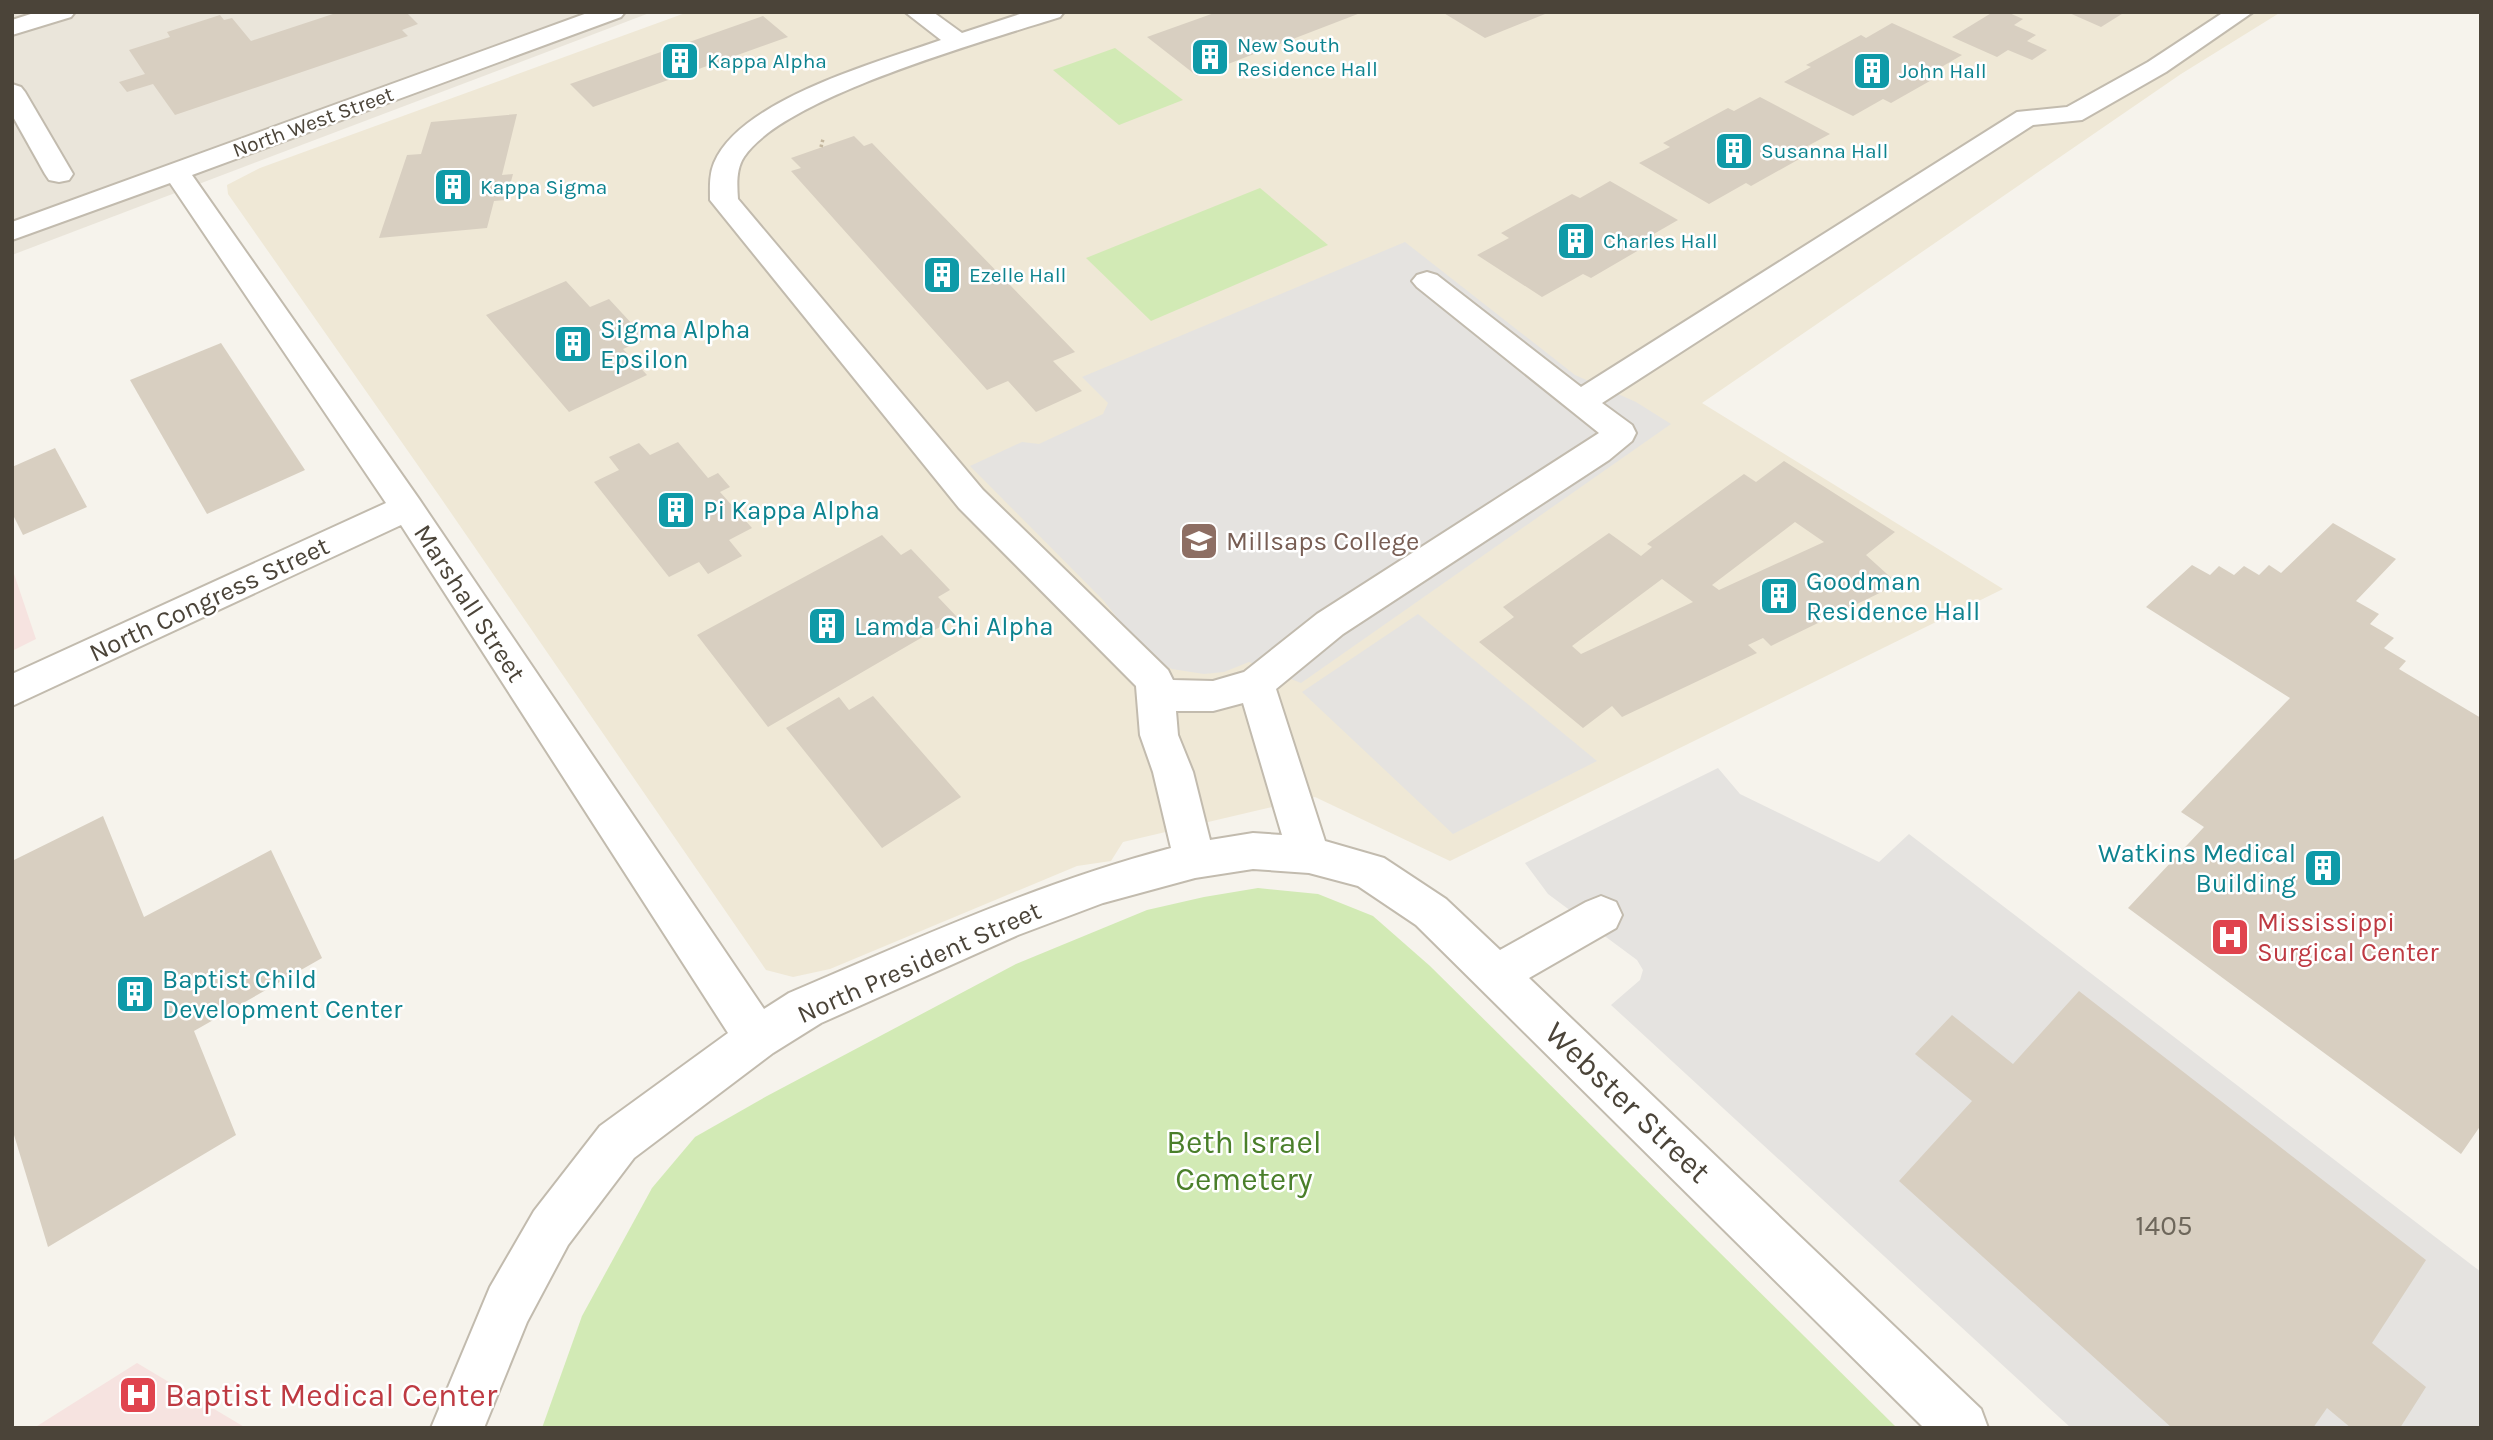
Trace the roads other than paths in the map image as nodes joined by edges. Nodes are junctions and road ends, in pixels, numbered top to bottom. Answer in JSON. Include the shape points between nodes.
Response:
{"nodes":[{"id":1,"x":63,"y":12,"type":"edge"},
{"id":2,"x":613,"y":12,"type":"edge"},
{"id":3,"x":917,"y":12,"type":"edge"},
{"id":4,"x":1052,"y":12,"type":"edge"},
{"id":5,"x":2241,"y":12,"type":"edge"},
{"id":6,"x":12,"y":27,"type":"edge"},
{"id":7,"x":958,"y":41,"type":"junction"},
{"id":8,"x":12,"y":92,"type":"edge"},
{"id":9,"x":176,"y":172,"type":"junction"},
{"id":10,"x":59,"y":174,"type":"dead end"},
{"id":11,"x":12,"y":232,"type":"edge"},
{"id":12,"x":1427,"y":281,"type":"dead end"},
{"id":13,"x":1580,"y":402,"type":"junction"},
{"id":14,"x":407,"y":508,"type":"junction"},
{"id":15,"x":1155,"y":681,"type":"junction"},
{"id":16,"x":1256,"y":684,"type":"junction"},
{"id":17,"x":12,"y":691,"type":"edge"},
{"id":18,"x":1253,"y":850,"type":"joint"},
{"id":19,"x":1309,"y":855,"type":"junction"},
{"id":20,"x":1195,"y":860,"type":"junction"},
{"id":21,"x":1601,"y":915,"type":"dead end"},
{"id":22,"x":1497,"y":974,"type":"junction"},
{"id":23,"x":757,"y":1038,"type":"junction"},
{"id":24,"x":457,"y":1428,"type":"edge"},
{"id":25,"x":1962,"y":1428,"type":"edge"}],
"edges":[{"from":1,"to":6,"type":"street"},
{"from":2,"to":9,"type":"street","name":"North West Street"},
{"from":3,"to":7,"type":"street"},
{"from":4,"to":7,"type":"street"},
{"from":5,"to":13,"type":"street","via":[[2073,114],[2026,118]]},
{"from":7,"to":15,"type":"street","via":[[806,98],[773,117],[735,150],[723,170],[724,200],[971,499]]},
{"from":8,"to":10,"type":"street"},
{"from":9,"to":11,"type":"street","name":"North West Street"},
{"from":9,"to":14,"type":"street","name":"Marshall Street"},
{"from":12,"to":13,"type":"street"},
{"from":13,"to":16,"type":"street","via":[[1620,433],[1330,624]]},
{"from":14,"to":17,"type":"street","name":"North Congress Street"},
{"from":14,"to":23,"type":"street","name":"Marshall Street"},
{"from":15,"to":16,"type":"street","via":[[1158,695],[1213,696]]},
{"from":15,"to":20,"type":"street","via":[[1159,735]]},
{"from":16,"to":19,"type":"street"},
{"from":18,"to":19,"type":"street","name":"Webster Street"},
{"from":18,"to":20,"type":"street","name":"North President Street"},
{"from":19,"to":22,"type":"street","name":"Webster Street","via":[[1369,871],[1431,912]]},
{"from":20,"to":23,"type":"street","name":"North President Street","via":[[1102,885],[1003,921],[805,1008]]},
{"from":21,"to":22,"type":"street"},
{"from":22,"to":25,"type":"street","name":"Webster Street"},
{"from":23,"to":24,"type":"street","name":"North President Street","via":[[617,1142],[551,1228],[508,1304]]}]}
